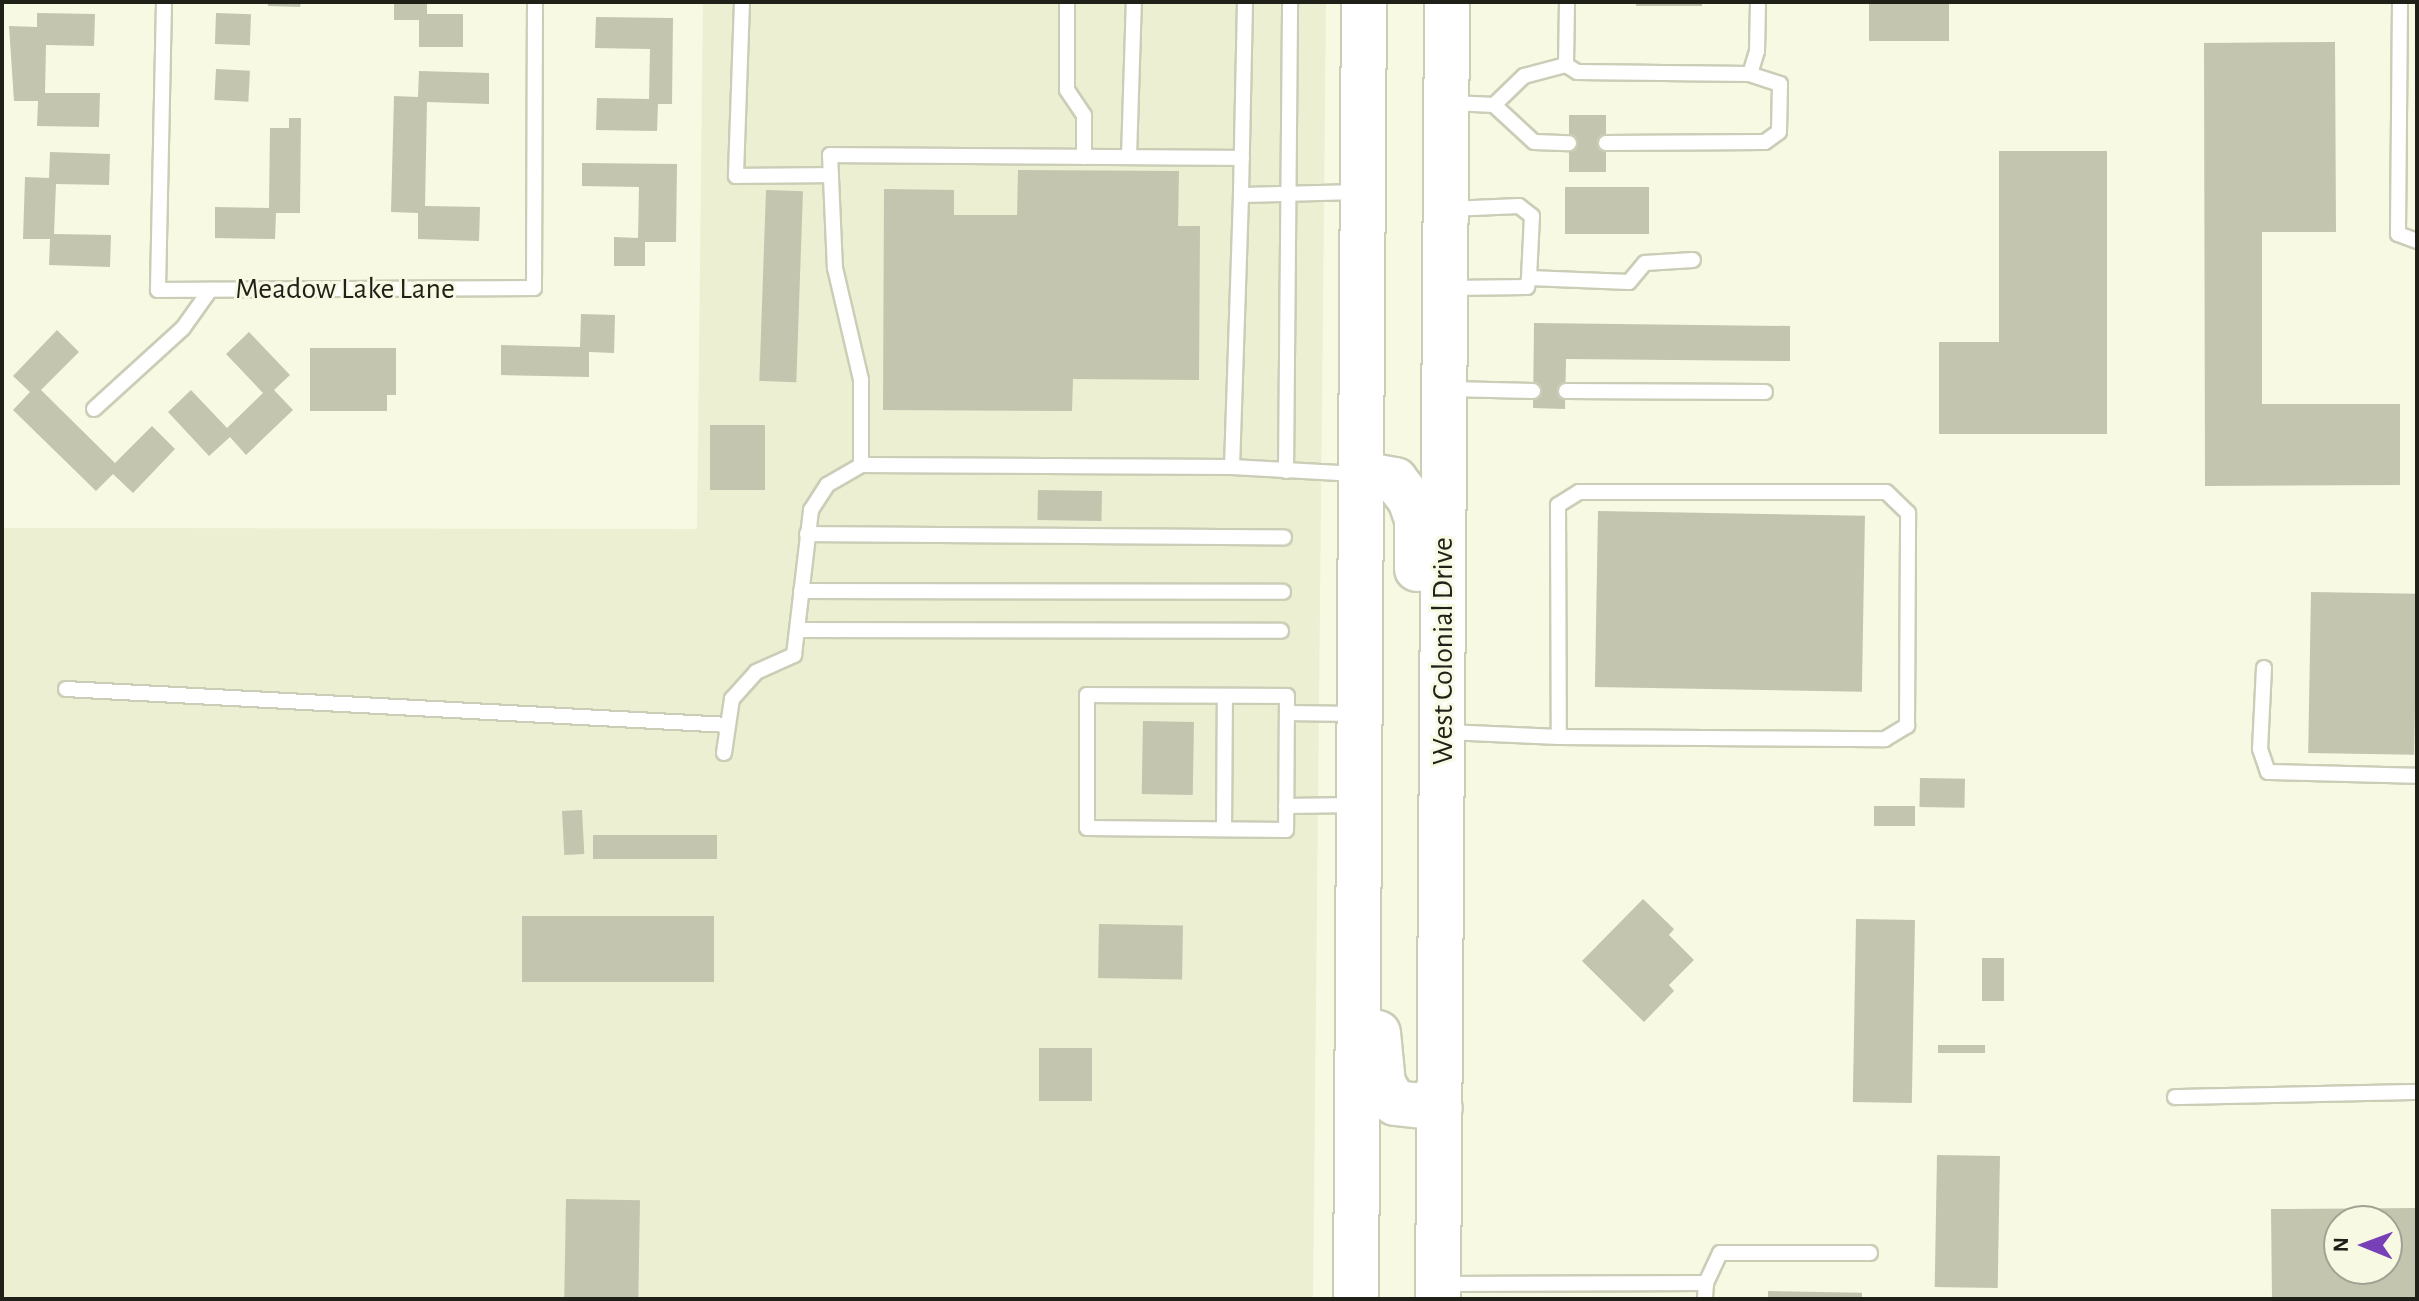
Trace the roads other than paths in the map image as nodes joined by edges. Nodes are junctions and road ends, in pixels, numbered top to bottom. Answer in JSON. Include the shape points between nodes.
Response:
{"nodes":[{"id":1,"x":164,"y":2,"type":"edge"},
{"id":2,"x":535,"y":2,"type":"edge"},
{"id":3,"x":742,"y":2,"type":"edge"},
{"id":4,"x":1067,"y":2,"type":"edge"},
{"id":5,"x":1134,"y":2,"type":"edge"},
{"id":6,"x":1245,"y":2,"type":"edge"},
{"id":7,"x":1290,"y":2,"type":"edge"},
{"id":8,"x":1364,"y":2,"type":"edge"},
{"id":9,"x":1447,"y":2,"type":"edge"},
{"id":10,"x":1567,"y":2,"type":"edge"},
{"id":11,"x":1758,"y":2,"type":"edge"},
{"id":12,"x":2400,"y":2,"type":"edge"},
{"id":13,"x":1566,"y":65,"type":"junction"},
{"id":14,"x":1750,"y":74,"type":"junction"},
{"id":15,"x":1447,"y":103,"type":"junction"},
{"id":16,"x":1494,"y":105,"type":"junction"},
{"id":17,"x":1569,"y":143,"type":"dead end"},
{"id":18,"x":1606,"y":143,"type":"dead end"},
{"id":19,"x":1084,"y":157,"type":"junction"},
{"id":20,"x":1129,"y":157,"type":"junction"},
{"id":21,"x":1242,"y":158,"type":"junction"},
{"id":22,"x":831,"y":175,"type":"junction"},
{"id":23,"x":1363,"y":192,"type":"junction"},
{"id":24,"x":1289,"y":194,"type":"junction"},
{"id":25,"x":1241,"y":195,"type":"junction"},
{"id":26,"x":1446,"y":209,"type":"junction"},
{"id":27,"x":2417,"y":241,"type":"edge"},
{"id":28,"x":1693,"y":260,"type":"dead end"},
{"id":29,"x":1529,"y":278,"type":"junction"},
{"id":30,"x":1446,"y":288,"type":"junction"},
{"id":31,"x":210,"y":290,"type":"junction"},
{"id":32,"x":1445,"y":389,"type":"junction"},
{"id":33,"x":1533,"y":391,"type":"dead end"},
{"id":34,"x":1566,"y":391,"type":"dead end"},
{"id":35,"x":1765,"y":392,"type":"dead end"},
{"id":36,"x":94,"y":409,"type":"dead end"},
{"id":37,"x":861,"y":465,"type":"junction"},
{"id":38,"x":1232,"y":467,"type":"junction"},
{"id":39,"x":1286,"y":471,"type":"junction"},
{"id":40,"x":1361,"y":474,"type":"junction"},
{"id":41,"x":807,"y":534,"type":"junction"},
{"id":42,"x":1284,"y":537,"type":"dead end"},
{"id":43,"x":801,"y":591,"type":"junction"},
{"id":44,"x":1283,"y":592,"type":"dead end"},
{"id":45,"x":799,"y":630,"type":"junction"},
{"id":46,"x":1281,"y":631,"type":"dead end"},
{"id":47,"x":2264,"y":668,"type":"dead end"},
{"id":48,"x":66,"y":689,"type":"dead end"},
{"id":49,"x":1225,"y":696,"type":"junction"},
{"id":50,"x":1287,"y":713,"type":"junction"},
{"id":51,"x":1360,"y":714,"type":"junction"},
{"id":52,"x":728,"y":725,"type":"junction"},
{"id":53,"x":1443,"y":732,"type":"junction"},
{"id":54,"x":1559,"y":737,"type":"junction"},
{"id":55,"x":724,"y":753,"type":"dead end"},
{"id":56,"x":2417,"y":776,"type":"edge"},
{"id":57,"x":1286,"y":806,"type":"junction"},
{"id":58,"x":1359,"y":826,"type":"junction"},
{"id":59,"x":1224,"y":829,"type":"junction"},
{"id":60,"x":2417,"y":1092,"type":"edge"},
{"id":61,"x":2175,"y":1097,"type":"dead end"},
{"id":62,"x":1440,"y":1108,"type":"junction"},
{"id":63,"x":1870,"y":1253,"type":"dead end"},
{"id":64,"x":1706,"y":1283,"type":"junction"},
{"id":65,"x":1438,"y":1292,"type":"edge"},
{"id":66,"x":1356,"y":1299,"type":"edge"},
{"id":67,"x":1705,"y":1299,"type":"edge"}],
"edges":[{"from":1,"to":31,"type":"lane","name":"Meadow Lake Lane","via":[[158,290]]},
{"from":2,"to":31,"type":"lane","name":"Meadow Lake Lane","via":[[534,288]]},
{"from":3,"to":22,"type":"lane","via":[[736,176]]},
{"from":4,"to":19,"type":"lane","via":[[1067,90],[1084,115]]},
{"from":5,"to":20,"type":"lane"},
{"from":6,"to":21,"type":"lane"},
{"from":7,"to":24,"type":"lane"},
{"from":8,"to":23,"type":"highway"},
{"from":9,"to":15,"type":"highway","name":"West Colonial Drive"},
{"from":10,"to":13,"type":"lane"},
{"from":11,"to":14,"type":"lane","via":[[1757,51]]},
{"from":12,"to":27,"type":"lane","via":[[2398,234]]},
{"from":13,"to":14,"type":"lane","via":[[1577,72]]},
{"from":13,"to":16,"type":"lane","via":[[1524,76]]},
{"from":14,"to":18,"type":"lane","via":[[1780,84],[1779,132],[1765,142]]},
{"from":15,"to":16,"type":"lane"},
{"from":15,"to":26,"type":"highway","name":"West Colonial Drive"},
{"from":16,"to":17,"type":"lane","via":[[1534,142]]},
{"from":19,"to":20,"type":"lane"},
{"from":19,"to":22,"type":"lane","via":[[830,155]]},
{"from":20,"to":21,"type":"lane"},
{"from":21,"to":25,"type":"lane"},
{"from":22,"to":37,"type":"lane","via":[[835,268],[861,380]]},
{"from":23,"to":24,"type":"lane"},
{"from":23,"to":40,"type":"highway"},
{"from":24,"to":25,"type":"lane"},
{"from":24,"to":39,"type":"lane"},
{"from":25,"to":38,"type":"lane"},
{"from":26,"to":29,"type":"lane","via":[[1519,206],[1532,216]]},
{"from":26,"to":30,"type":"highway","name":"West Colonial Drive"},
{"from":28,"to":29,"type":"lane","via":[[1645,263],[1629,282]]},
{"from":29,"to":30,"type":"lane","via":[[1527,287]]},
{"from":30,"to":32,"type":"highway","name":"West Colonial Drive"},
{"from":31,"to":36,"type":"lane","via":[[183,328]]},
{"from":32,"to":33,"type":"lane"},
{"from":32,"to":53,"type":"highway","name":"West Colonial Drive"},
{"from":34,"to":35,"type":"lane"},
{"from":37,"to":38,"type":"lane"},
{"from":37,"to":41,"type":"lane","via":[[827,485],[811,510]]},
{"from":38,"to":39,"type":"lane"},
{"from":39,"to":40,"type":"lane"},
{"from":40,"to":51,"type":"highway"},
{"from":40,"to":53,"type":"highway","via":[[1395,480],[1417,519],[1416,700]]},
{"from":41,"to":42,"type":"lane"},
{"from":41,"to":43,"type":"lane"},
{"from":43,"to":44,"type":"lane"},
{"from":43,"to":45,"type":"lane"},
{"from":45,"to":46,"type":"lane"},
{"from":45,"to":52,"type":"lane","via":[[794,655],[756,672],[732,699]]},
{"from":47,"to":56,"type":"lane","via":[[2260,749],[2268,772]]},
{"from":48,"to":52,"type":"lane"},
{"from":49,"to":50,"type":"lane","via":[[1287,696]]},
{"from":49,"to":59,"type":"lane"},
{"from":49,"to":59,"type":"lane","via":[[1087,695],[1087,828]]},
{"from":50,"to":51,"type":"lane"},
{"from":50,"to":57,"type":"lane"},
{"from":51,"to":58,"type":"highway"},
{"from":52,"to":55,"type":"lane"},
{"from":53,"to":54,"type":"lane"},
{"from":53,"to":62,"type":"highway","name":"West Colonial Drive"},
{"from":54,"to":54,"type":"lane","via":[[1885,739],[1907,726],[1908,513],[1886,492],[1579,492],[1558,505]]},
{"from":57,"to":58,"type":"lane"},
{"from":57,"to":59,"type":"lane","via":[[1286,830]]},
{"from":58,"to":62,"type":"highway","via":[[1376,878],[1383,1084],[1395,1103]]},
{"from":58,"to":66,"type":"highway"},
{"from":60,"to":61,"type":"lane"},
{"from":62,"to":65,"type":"highway","name":"West Colonial Drive"},
{"from":63,"to":64,"type":"lane","via":[[1720,1253]]},
{"from":64,"to":65,"type":"lane"},
{"from":64,"to":67,"type":"lane"}]}
